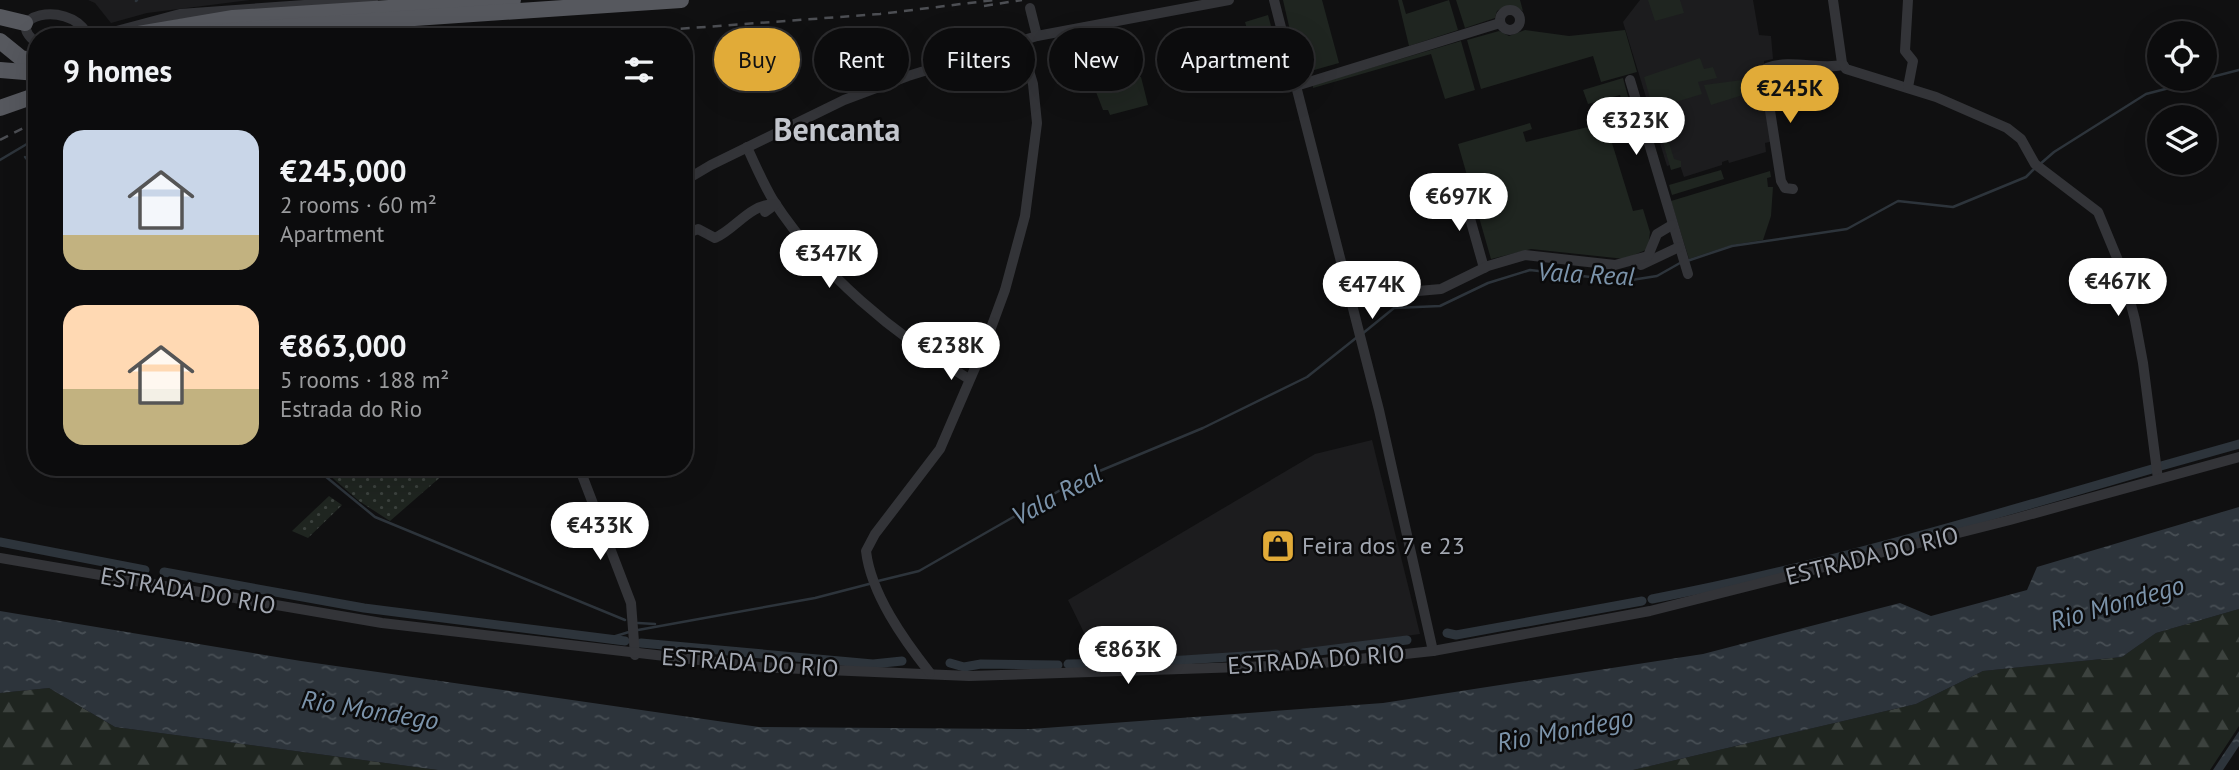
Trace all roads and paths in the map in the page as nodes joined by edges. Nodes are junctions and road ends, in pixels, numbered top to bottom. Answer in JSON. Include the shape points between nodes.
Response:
{"nodes":[{"id":1,"x":373,"y":0,"type":"edge"},
{"id":2,"x":513,"y":0,"type":"edge"},
{"id":3,"x":681,"y":0,"type":"edge"},
{"id":4,"x":1229,"y":0,"type":"edge"},
{"id":5,"x":1275,"y":0,"type":"edge"},
{"id":6,"x":1833,"y":0,"type":"edge"},
{"id":7,"x":1908,"y":0,"type":"edge"},
{"id":8,"x":1030,"y":8,"type":"dead end"},
{"id":9,"x":0,"y":17,"type":"edge"},
{"id":10,"x":25,"y":23,"type":"junction"},
{"id":11,"x":1500,"y":23,"type":"dead end"},
{"id":12,"x":85,"y":28,"type":"edge"},
{"id":13,"x":117,"y":28,"type":"edge"},
{"id":14,"x":174,"y":28,"type":"edge"},
{"id":15,"x":268,"y":28,"type":"edge"},
{"id":16,"x":1282,"y":28,"type":"edge"},
{"id":17,"x":28,"y":35,"type":"edge"},
{"id":18,"x":1037,"y":36,"type":"joint"},
{"id":19,"x":0,"y":41,"type":"edge"},
{"id":20,"x":28,"y":59,"type":"edge"},
{"id":21,"x":1843,"y":65,"type":"junction"},
{"id":22,"x":0,"y":70,"type":"edge"},
{"id":23,"x":923,"y":72,"type":"edge"},
{"id":24,"x":28,"y":73,"type":"edge"},
{"id":25,"x":1314,"y":80,"type":"edge"},
{"id":26,"x":1630,"y":80,"type":"dead end"},
{"id":27,"x":1908,"y":88,"type":"junction"},
{"id":28,"x":1034,"y":91,"type":"edge"},
{"id":29,"x":1297,"y":91,"type":"edge"},
{"id":30,"x":28,"y":98,"type":"edge"},
{"id":31,"x":0,"y":108,"type":"edge"},
{"id":32,"x":747,"y":147,"type":"junction"},
{"id":33,"x":693,"y":176,"type":"edge"},
{"id":34,"x":1793,"y":189,"type":"dead end"},
{"id":35,"x":1462,"y":190,"type":"dead end"},
{"id":36,"x":776,"y":204,"type":"junction"},
{"id":37,"x":765,"y":212,"type":"dead end"},
{"id":38,"x":1672,"y":225,"type":"junction"},
{"id":39,"x":693,"y":231,"type":"edge"},
{"id":40,"x":1654,"y":247,"type":"junction"},
{"id":41,"x":1679,"y":247,"type":"junction"},
{"id":42,"x":1666,"y":253,"type":"junction"},
{"id":43,"x":1484,"y":268,"type":"junction"},
{"id":44,"x":1688,"y":274,"type":"dead end"},
{"id":45,"x":1352,"y":306,"type":"junction"},
{"id":46,"x":970,"y":379,"type":"junction"},
{"id":47,"x":2239,"y":457,"type":"edge"},
{"id":48,"x":582,"y":476,"type":"edge"},
{"id":49,"x":2158,"y":479,"type":"junction"},
{"id":50,"x":0,"y":558,"type":"edge"},
{"id":51,"x":1433,"y":651,"type":"junction"},
{"id":52,"x":635,"y":655,"type":"junction"},
{"id":53,"x":930,"y":673,"type":"junction"}],
"edges":[{"from":1,"to":13,"type":"street","via":[[180,14]]},
{"from":2,"to":14,"type":"highway","via":[[233,18]]},
{"from":3,"to":15,"type":"highway"},
{"from":4,"to":18,"type":"street"},
{"from":5,"to":16,"type":"street"},
{"from":6,"to":21,"type":"street"},
{"from":7,"to":27,"type":"street","via":[[1905,51],[1913,61]]},
{"from":8,"to":18,"type":"street"},
{"from":9,"to":10,"type":"highway"},
{"from":10,"to":12,"type":"street","via":[[36,7],[56,5]]},
{"from":10,"to":17,"type":"street"},
{"from":11,"to":25,"type":"street"},
{"from":19,"to":20,"type":"highway"},
{"from":21,"to":27,"type":"street"},
{"from":21,"to":34,"type":"street","via":[[1776,64],[1767,68],[1781,181],[1785,188]]},
{"from":22,"to":24,"type":"highway"},
{"from":23,"to":32,"type":"street","via":[[844,100]]},
{"from":26,"to":38,"type":"street"},
{"from":27,"to":49,"type":"street","via":[[2007,128],[2021,139],[2035,164],[2098,212],[2122,270],[2141,352]]},
{"from":28,"to":46,"type":"street","via":[[1038,112],[1028,196],[1005,290]]},
{"from":29,"to":45,"type":"street"},
{"from":30,"to":31,"type":"highway"},
{"from":32,"to":33,"type":"street"},
{"from":32,"to":36,"type":"street"},
{"from":35,"to":43,"type":"street"},
{"from":36,"to":37,"type":"street"},
{"from":36,"to":39,"type":"street","via":[[748,212],[729,232],[715,238],[698,229]]},
{"from":36,"to":46,"type":"street","via":[[806,244],[868,306],[926,354]]},
{"from":38,"to":40,"type":"street","via":[[1657,234]]},
{"from":38,"to":41,"type":"street"},
{"from":40,"to":42,"type":"street"},
{"from":40,"to":43,"type":"street","via":[[1648,256],[1615,265],[1525,255]]},
{"from":41,"to":42,"type":"street"},
{"from":41,"to":44,"type":"street"},
{"from":42,"to":45,"type":"street","via":[[1620,270],[1519,261],[1440,294]]},
{"from":43,"to":45,"type":"street","via":[[1441,289],[1395,293]]},
{"from":45,"to":51,"type":"street"},
{"from":46,"to":53,"type":"street","via":[[940,449],[866,551],[877,587]]},
{"from":47,"to":49,"type":"street","name":"ESTRADA DO RIO"},
{"from":48,"to":52,"type":"street","via":[[631,603]]},
{"from":49,"to":51,"type":"street","name":"ESTRADA DO RIO","via":[[1733,592]]},
{"from":50,"to":52,"type":"street","name":"ESTRADA DO RIO","via":[[382,623]]},
{"from":51,"to":53,"type":"street","name":"ESTRADA DO RIO","via":[[1303,665],[969,676]]},
{"from":52,"to":53,"type":"street","name":"ESTRADA DO RIO","via":[[759,667]]}]}
